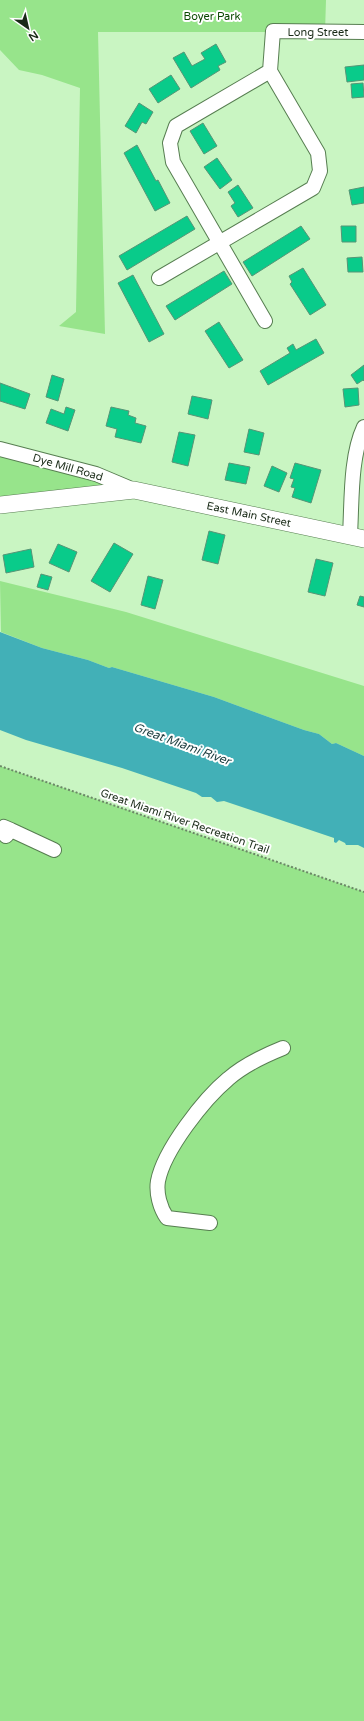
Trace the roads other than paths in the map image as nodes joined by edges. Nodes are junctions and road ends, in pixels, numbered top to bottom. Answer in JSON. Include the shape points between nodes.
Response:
{"nodes":[{"id":1,"x":364,"y":32,"type":"edge"},
{"id":2,"x":270,"y":71,"type":"junction"},
{"id":3,"x":219,"y":242,"type":"junction"},
{"id":4,"x":159,"y":278,"type":"dead end"},
{"id":5,"x":265,"y":321,"type":"dead end"},
{"id":6,"x":364,"y":427,"type":"edge"},
{"id":7,"x":0,"y":449,"type":"edge"},
{"id":8,"x":134,"y":490,"type":"junction"},
{"id":9,"x":0,"y":505,"type":"edge"},
{"id":10,"x":357,"y":537,"type":"edge"},
{"id":11,"x":11,"y":830,"type":"dead end"},
{"id":12,"x":54,"y":850,"type":"dead end"},
{"id":13,"x":283,"y":1048,"type":"dead end"},
{"id":14,"x":210,"y":1223,"type":"dead end"}],
"edges":[{"from":1,"to":2,"type":"street","name":"Long Street","via":[[273,31]]},
{"from":2,"to":3,"type":"street","via":[[176,126],[170,142],[174,162]]},
{"from":2,"to":3,"type":"street","via":[[318,153],[320,171],[313,188]]},
{"from":3,"to":4,"type":"street"},
{"from":3,"to":5,"type":"street"},
{"from":6,"to":10,"type":"street","via":[[359,437],[354,470]]},
{"from":7,"to":8,"type":"street","name":"Dye Mill Road","via":[[96,474]]},
{"from":8,"to":9,"type":"main road","name":"East Main Street"},
{"from":8,"to":10,"type":"main road","name":"East Main Street"},
{"from":11,"to":12,"type":"street"},
{"from":13,"to":14,"type":"street","via":[[245,1066],[217,1088],[167,1155],[158,1182],[160,1202],[167,1218]]}]}
